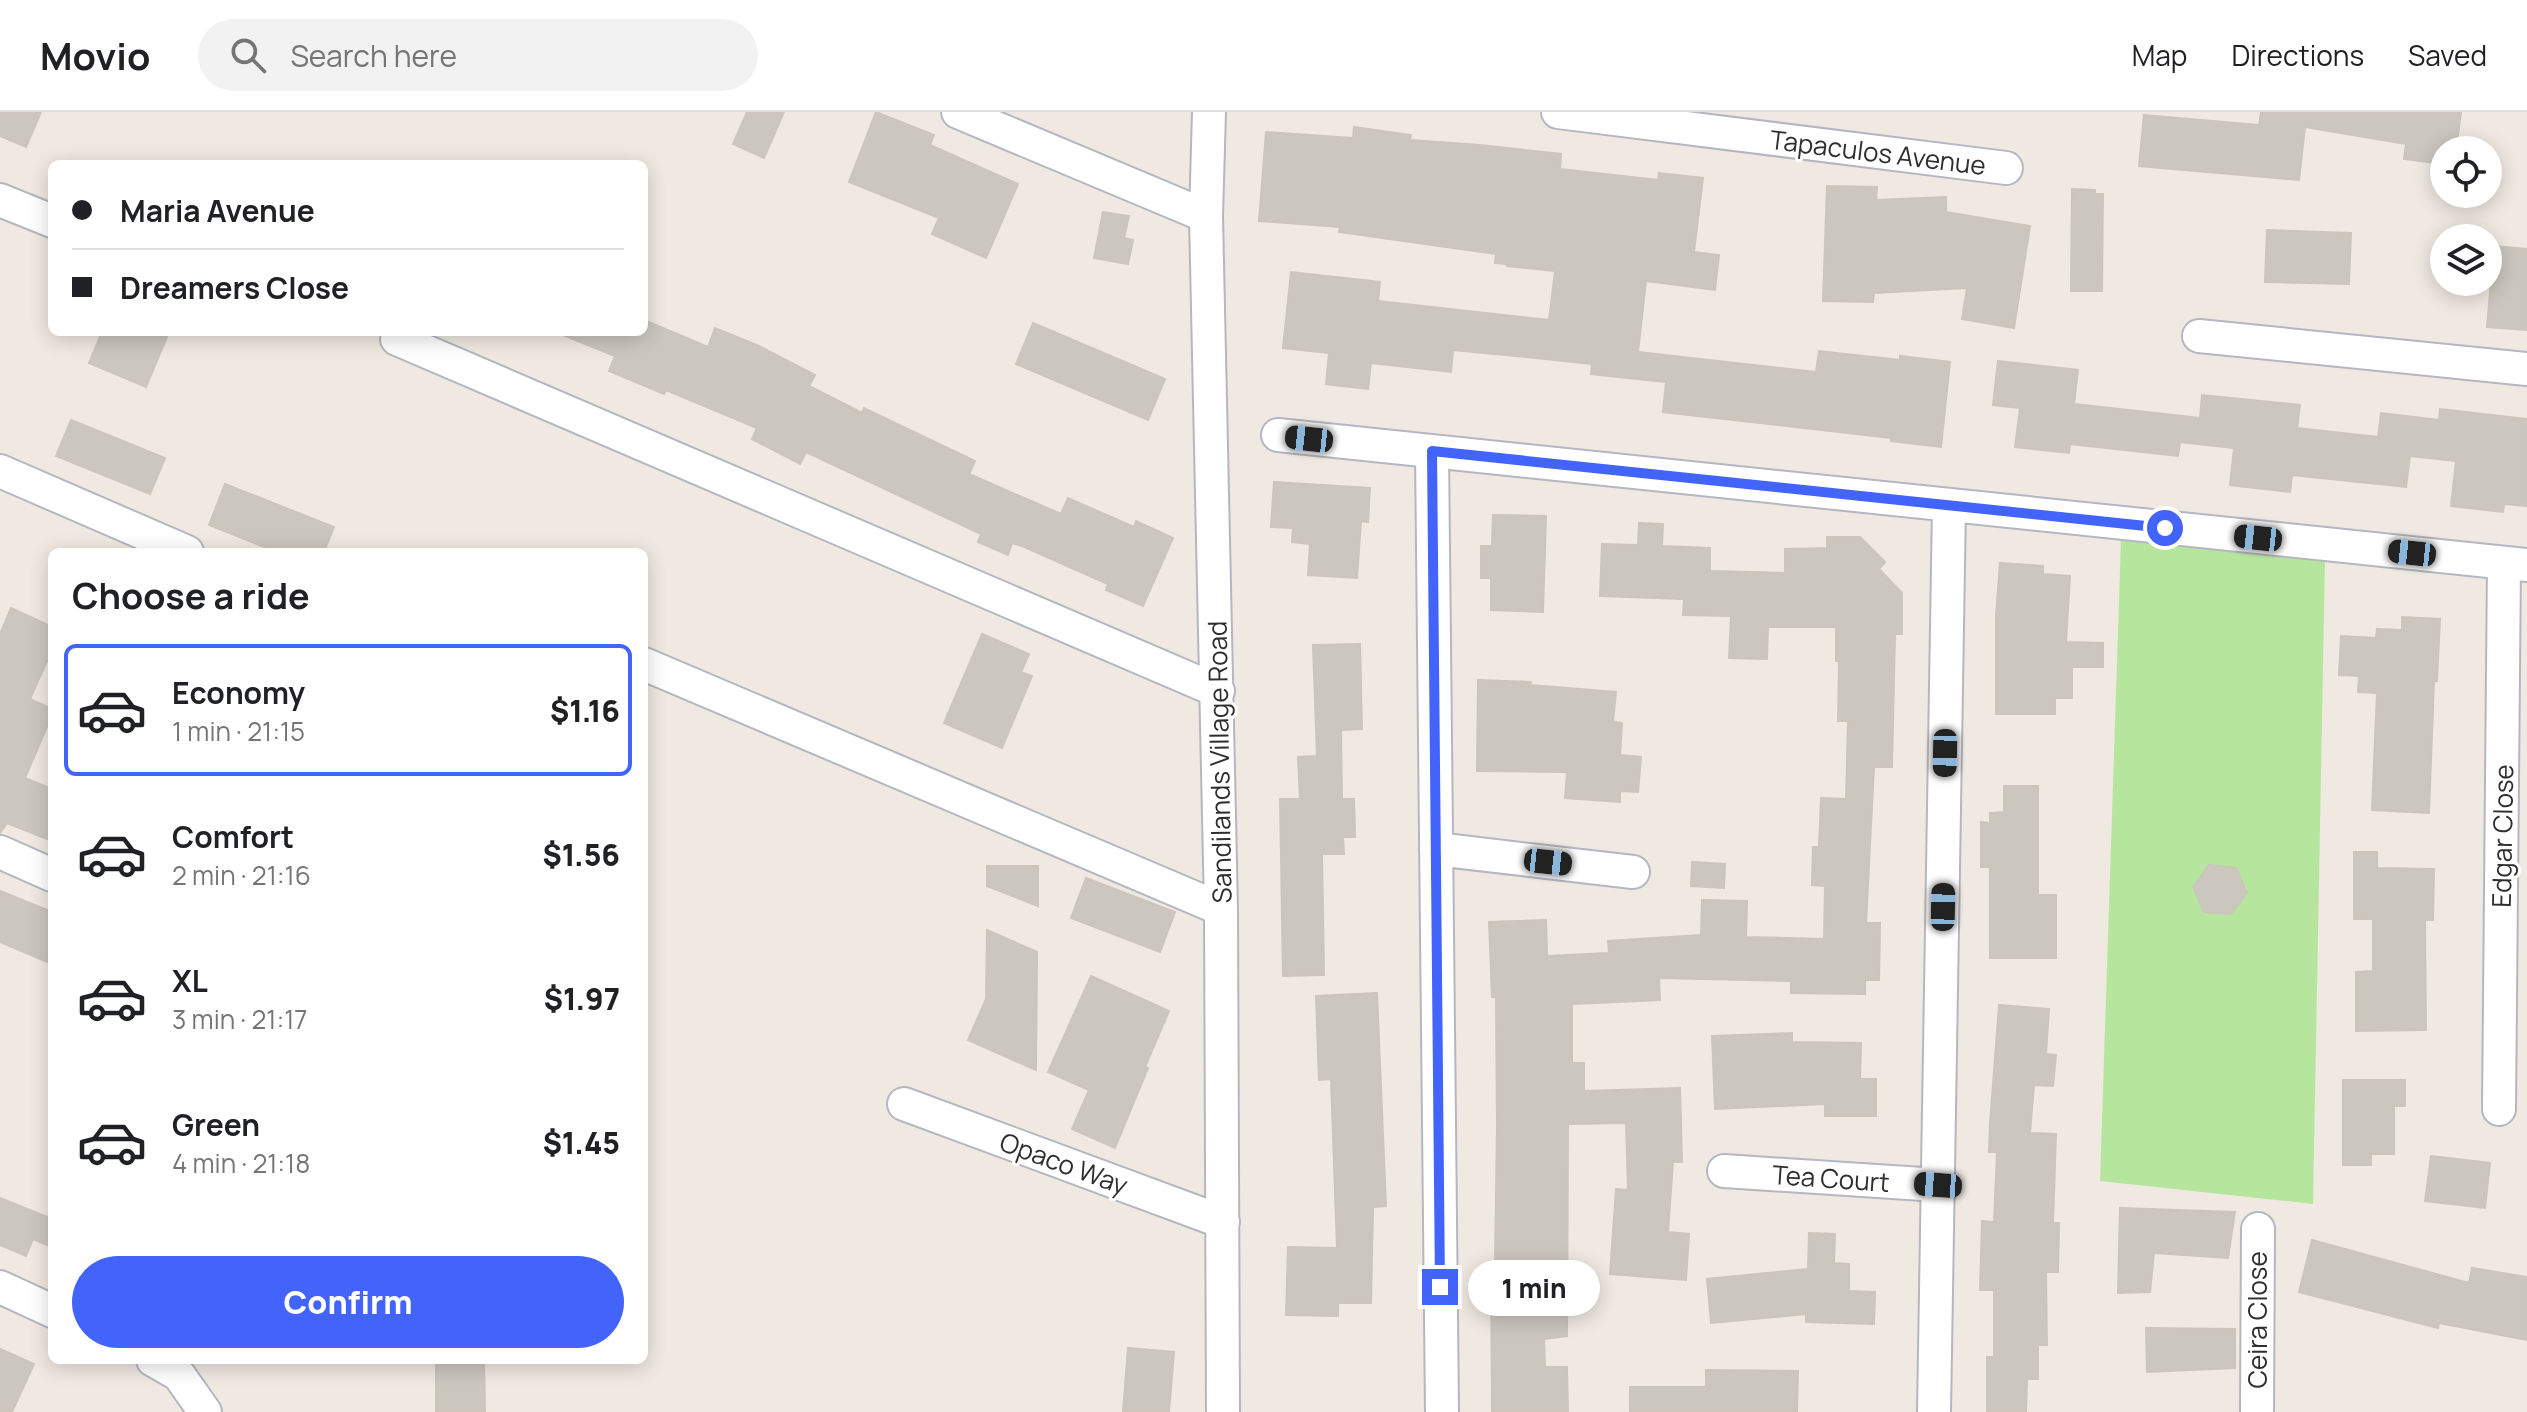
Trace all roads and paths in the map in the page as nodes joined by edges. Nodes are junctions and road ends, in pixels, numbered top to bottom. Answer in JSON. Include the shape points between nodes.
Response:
{"nodes":[{"id":1,"x":958,"y":112,"type":"edge"},
{"id":2,"x":1209,"y":112,"type":"edge"},
{"id":3,"x":1558,"y":112,"type":"edge"},
{"id":4,"x":2006,"y":168,"type":"dead end"},
{"id":5,"x":0,"y":200,"type":"edge"},
{"id":6,"x":1206,"y":216,"type":"junction"},
{"id":7,"x":48,"y":219,"type":"edge"},
{"id":8,"x":2199,"y":336,"type":"dead end"},
{"id":9,"x":397,"y":339,"type":"dead end"},
{"id":10,"x":2527,"y":369,"type":"edge"},
{"id":11,"x":1278,"y":435,"type":"dead end"},
{"id":12,"x":1432,"y":451,"type":"junction"},
{"id":13,"x":0,"y":471,"type":"edge"},
{"id":14,"x":1949,"y":506,"type":"junction"},
{"id":15,"x":178,"y":548,"type":"edge"},
{"id":16,"x":2516,"y":564,"type":"edge"},
{"id":17,"x":648,"y":666,"type":"edge"},
{"id":18,"x":1218,"y":691,"type":"junction"},
{"id":19,"x":1436,"y":849,"type":"junction"},
{"id":20,"x":0,"y":852,"type":"edge"},
{"id":21,"x":1633,"y":872,"type":"dead end"},
{"id":22,"x":48,"y":873,"type":"edge"},
{"id":23,"x":1221,"y":909,"type":"junction"},
{"id":24,"x":904,"y":1104,"type":"dead end"},
{"id":25,"x":2499,"y":1109,"type":"dead end"},
{"id":26,"x":1724,"y":1171,"type":"dead end"},
{"id":27,"x":1938,"y":1185,"type":"junction"},
{"id":28,"x":1223,"y":1222,"type":"junction"},
{"id":29,"x":2258,"y":1229,"type":"dead end"},
{"id":30,"x":0,"y":1287,"type":"edge"},
{"id":31,"x":48,"y":1309,"type":"edge"},
{"id":32,"x":160,"y":1364,"type":"edge"},
{"id":33,"x":205,"y":1412,"type":"edge"},
{"id":34,"x":1223,"y":1412,"type":"edge"},
{"id":35,"x":1442,"y":1412,"type":"edge"},
{"id":36,"x":1934,"y":1412,"type":"edge"},
{"id":37,"x":2257,"y":1412,"type":"edge"}],
"edges":[{"from":1,"to":6,"type":"street"},
{"from":2,"to":6,"type":"street","name":"Sandilands Village Road"},
{"from":3,"to":4,"type":"street","name":"Tapaculos Avenue"},
{"from":5,"to":7,"type":"street"},
{"from":6,"to":18,"type":"street","name":"Sandilands Village Road"},
{"from":8,"to":10,"type":"street"},
{"from":9,"to":18,"type":"street"},
{"from":11,"to":12,"type":"street"},
{"from":12,"to":14,"type":"street"},
{"from":12,"to":19,"type":"street"},
{"from":13,"to":15,"type":"street"},
{"from":14,"to":16,"type":"street"},
{"from":14,"to":27,"type":"street"},
{"from":16,"to":25,"type":"street","name":"Edgar Close"},
{"from":17,"to":23,"type":"street"},
{"from":18,"to":23,"type":"street","name":"Sandilands Village Road"},
{"from":19,"to":21,"type":"street"},
{"from":19,"to":35,"type":"street"},
{"from":20,"to":22,"type":"street"},
{"from":23,"to":28,"type":"street","name":"Sandilands Village Road"},
{"from":24,"to":28,"type":"street","name":"Opaco Way"},
{"from":26,"to":27,"type":"street","name":"Tea Court"},
{"from":27,"to":36,"type":"street"},
{"from":28,"to":34,"type":"street","name":"Sandilands Village Road"},
{"from":29,"to":37,"type":"street","name":"Ceira Close"},
{"from":30,"to":31,"type":"street"},
{"from":32,"to":33,"type":"street","via":[[179,1375]]}]}
